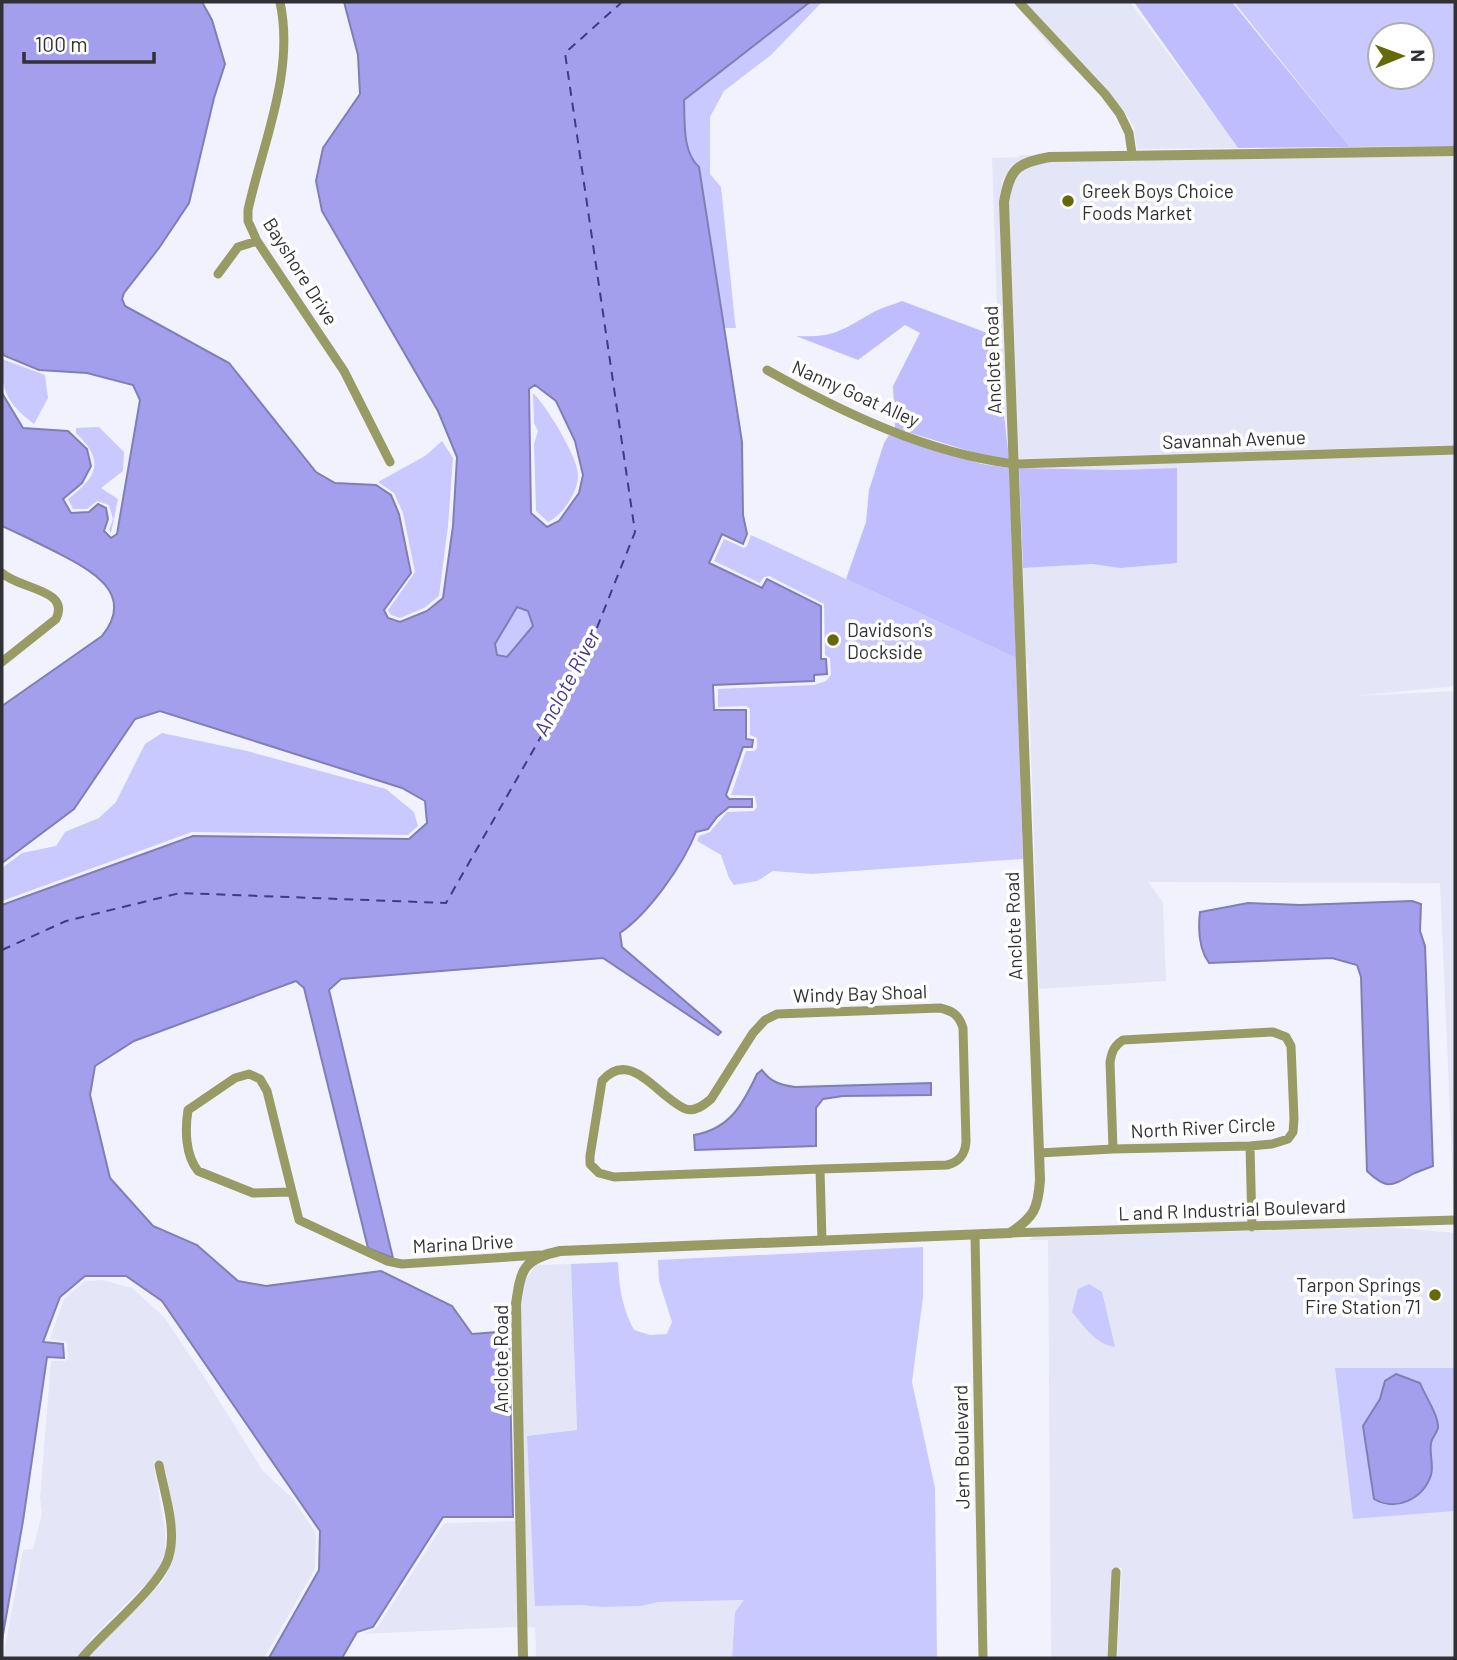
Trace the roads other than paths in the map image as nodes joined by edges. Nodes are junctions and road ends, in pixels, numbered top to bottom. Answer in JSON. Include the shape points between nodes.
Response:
{"nodes":[{"id":1,"x":280,"y":2,"type":"edge"},
{"id":2,"x":1019,"y":2,"type":"edge"},
{"id":3,"x":1455,"y":151,"type":"edge"},
{"id":4,"x":1132,"y":154,"type":"junction"},
{"id":5,"x":257,"y":241,"type":"junction"},
{"id":6,"x":218,"y":274,"type":"dead end"},
{"id":7,"x":767,"y":370,"type":"dead end"},
{"id":8,"x":1455,"y":450,"type":"edge"},
{"id":9,"x":390,"y":462,"type":"dead end"},
{"id":10,"x":1014,"y":464,"type":"junction"},
{"id":11,"x":2,"y":573,"type":"edge"},
{"id":12,"x":2,"y":662,"type":"edge"},
{"id":13,"x":1250,"y":1146,"type":"junction"},
{"id":14,"x":1113,"y":1149,"type":"junction"},
{"id":15,"x":1039,"y":1153,"type":"junction"},
{"id":16,"x":820,"y":1169,"type":"junction"},
{"id":17,"x":292,"y":1192,"type":"junction"},
{"id":18,"x":1455,"y":1220,"type":"edge"},
{"id":19,"x":1252,"y":1227,"type":"junction"},
{"id":20,"x":1010,"y":1233,"type":"junction"},
{"id":21,"x":975,"y":1236,"type":"junction"},
{"id":22,"x":822,"y":1241,"type":"junction"},
{"id":23,"x":542,"y":1255,"type":"junction"},
{"id":24,"x":159,"y":1465,"type":"dead end"},
{"id":25,"x":1116,"y":1572,"type":"dead end"},
{"id":26,"x":82,"y":1658,"type":"edge"},
{"id":27,"x":523,"y":1658,"type":"edge"},
{"id":28,"x":982,"y":1658,"type":"edge"},
{"id":29,"x":1112,"y":1658,"type":"edge"}],
"edges":[{"from":1,"to":5,"type":"street","name":"Bayshore Drive","via":[[284,58],[248,210]]},
{"from":2,"to":4,"type":"street","via":[[1120,114]]},
{"from":3,"to":4,"type":"street","name":"Anclote Road"},
{"from":4,"to":10,"type":"street","name":"Anclote Road","via":[[1032,160],[1016,167],[1008,180],[1004,202]]},
{"from":5,"to":6,"type":"street","via":[[238,247]]},
{"from":5,"to":9,"type":"street","name":"Bayshore Drive","via":[[344,371]]},
{"from":7,"to":10,"type":"street","name":"Nanny Goat Alley","via":[[895,433],[984,460]]},
{"from":8,"to":10,"type":"street","name":"Savannah Avenue"},
{"from":10,"to":15,"type":"street","name":"Anclote Road"},
{"from":11,"to":12,"type":"street","via":[[54,597],[60,612]]},
{"from":13,"to":14,"type":"street","name":"North River Circle"},
{"from":13,"to":14,"type":"street","name":"North River Circle","via":[[1282,1142],[1293,1132],[1291,1046],[1286,1037],[1273,1032],[1133,1039],[1116,1045],[1110,1062]]},
{"from":13,"to":19,"type":"street"},
{"from":14,"to":15,"type":"street","name":"North River Circle"},
{"from":15,"to":20,"type":"street","name":"Anclote Road","via":[[1038,1203],[1032,1216]]},
{"from":16,"to":16,"type":"street","name":"Windy Bay Shoal","via":[[947,1165],[963,1156],[960,1018],[940,1008],[777,1014],[757,1027],[710,1099],[691,1109],[631,1070],[610,1072],[602,1081],[590,1156],[590,1164],[599,1173],[614,1177]]},
{"from":16,"to":22,"type":"street"},
{"from":17,"to":17,"type":"street","name":"Marina Drive","via":[[260,1079],[249,1074],[235,1078],[188,1110],[185,1128],[192,1164],[198,1171],[253,1193]]},
{"from":17,"to":23,"type":"street","name":"Marina Drive","via":[[299,1220],[387,1261],[402,1264]]},
{"from":18,"to":19,"type":"street","name":"L and R Industrial Boulevard"},
{"from":19,"to":20,"type":"street","name":"L and R Industrial Boulevard"},
{"from":20,"to":21,"type":"street"},
{"from":21,"to":22,"type":"street"},
{"from":21,"to":28,"type":"street","name":"Jern Boulevard"},
{"from":22,"to":23,"type":"street"},
{"from":23,"to":27,"type":"street","name":"Anclote Road","via":[[520,1275],[516,1304]]},
{"from":24,"to":26,"type":"street","via":[[170,1555],[159,1578]]},
{"from":25,"to":29,"type":"street"}]}
